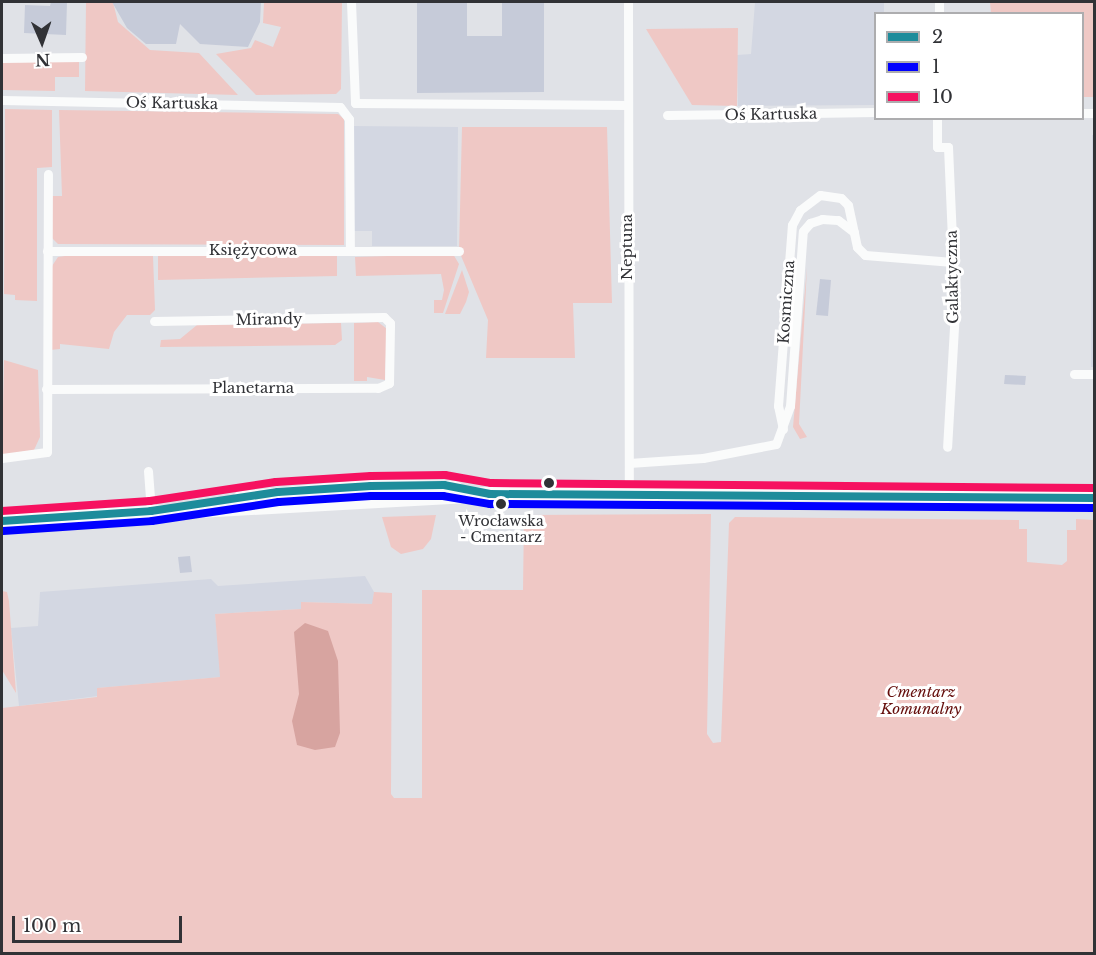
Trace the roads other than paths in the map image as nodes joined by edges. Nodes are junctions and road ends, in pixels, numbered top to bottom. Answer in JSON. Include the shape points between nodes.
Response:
{"nodes":[{"id":1,"x":351,"y":2,"type":"edge"},
{"id":2,"x":628,"y":2,"type":"edge"},
{"id":3,"x":82,"y":57,"type":"dead end"},
{"id":4,"x":2,"y":58,"type":"edge"},
{"id":5,"x":3,"y":100,"type":"dead end"},
{"id":6,"x":628,"y":105,"type":"junction"},
{"id":7,"x":874,"y":112,"type":"edge"},
{"id":8,"x":667,"y":115,"type":"dead end"},
{"id":9,"x":937,"y":120,"type":"edge"},
{"id":10,"x":48,"y":174,"type":"dead end"},
{"id":11,"x":854,"y":232,"type":"junction"},
{"id":12,"x":350,"y":250,"type":"junction"},
{"id":13,"x":47,"y":251,"type":"junction"},
{"id":14,"x":459,"y":251,"type":"dead end"},
{"id":15,"x":953,"y":262,"type":"junction"},
{"id":16,"x":384,"y":317,"type":"joint"},
{"id":17,"x":154,"y":321,"type":"dead end"},
{"id":18,"x":1074,"y":374,"type":"dead end"},
{"id":19,"x":1095,"y":374,"type":"edge"},
{"id":20,"x":46,"y":389,"type":"junction"},
{"id":21,"x":784,"y":431,"type":"junction"},
{"id":22,"x":947,"y":447,"type":"dead end"},
{"id":23,"x":2,"y":458,"type":"edge"},
{"id":24,"x":629,"y":463,"type":"junction"},
{"id":25,"x":148,"y":471,"type":"dead end"},
{"id":26,"x":628,"y":492,"type":"junction"},
{"id":27,"x":1095,"y":498,"type":"edge"},
{"id":28,"x":151,"y":511,"type":"junction"},
{"id":29,"x":2,"y":521,"type":"edge"}],
"edges":[{"from":1,"to":6,"type":"street","via":[[355,103]]},
{"from":2,"to":6,"type":"street","name":"Neptuna"},
{"from":3,"to":4,"type":"street"},
{"from":5,"to":12,"type":"street","name":"Oś Kartuska","via":[[340,107],[349,119]]},
{"from":6,"to":24,"type":"street","name":"Neptuna"},
{"from":7,"to":8,"type":"street","name":"Oś Kartuska"},
{"from":9,"to":15,"type":"street","name":"Galaktyczna","via":[[937,147],[948,147]]},
{"from":10,"to":13,"type":"street"},
{"from":11,"to":15,"type":"street","name":"Kosmiczna","via":[[857,247],[865,255]]},
{"from":11,"to":21,"type":"street","via":[[838,220],[822,219],[810,222],[803,231],[796,356]]},
{"from":11,"to":21,"type":"street","name":"Kosmiczna","via":[[848,205],[831,195],[812,200],[792,225],[778,406]]},
{"from":12,"to":13,"type":"street","name":"Księżycowa"},
{"from":12,"to":14,"type":"street","name":"Księżycowa"},
{"from":13,"to":20,"type":"street"},
{"from":15,"to":22,"type":"street","name":"Galaktyczna","via":[[955,310]]},
{"from":16,"to":17,"type":"street","name":"Mirandy"},
{"from":16,"to":20,"type":"street","name":"Planetarna","via":[[390,323],[385,387]]},
{"from":18,"to":19,"type":"street"},
{"from":20,"to":23,"type":"street","via":[[47,452]]},
{"from":21,"to":24,"type":"street","via":[[776,444],[758,450]]},
{"from":24,"to":26,"type":"street","name":"Neptuna"},
{"from":25,"to":28,"type":"street"},
{"from":26,"to":27,"type":"main road"},
{"from":26,"to":28,"type":"main road","via":[[490,494]]},
{"from":28,"to":29,"type":"main road"}]}
